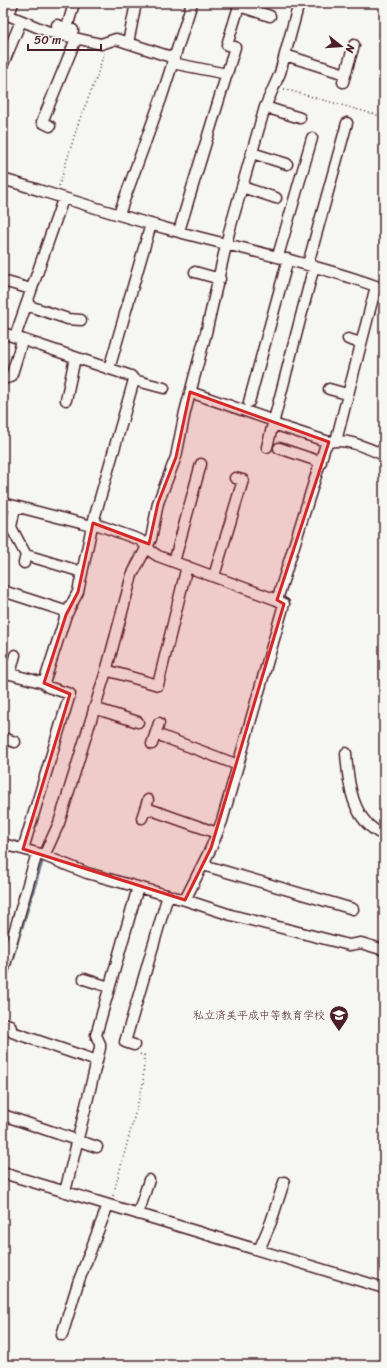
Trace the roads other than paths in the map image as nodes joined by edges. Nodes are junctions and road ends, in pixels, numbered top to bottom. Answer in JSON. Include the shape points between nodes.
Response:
{"nodes":[{"id":1,"x":74,"y":3,"type":"edge"},
{"id":2,"x":136,"y":3,"type":"edge"},
{"id":3,"x":192,"y":3,"type":"edge"},
{"id":4,"x":299,"y":3,"type":"edge"},
{"id":5,"x":240,"y":4,"type":"edge"},
{"id":6,"x":9,"y":9,"type":"edge"},
{"id":7,"x":270,"y":16,"type":"dead end"},
{"id":8,"x":21,"y":21,"type":"junction"},
{"id":9,"x":57,"y":25,"type":"dead end"},
{"id":10,"x":72,"y":32,"type":"junction"},
{"id":11,"x":128,"y":43,"type":"junction"},
{"id":12,"x":354,"y":45,"type":"dead end"},
{"id":13,"x":285,"y":55,"type":"junction"},
{"id":14,"x":173,"y":60,"type":"junction"},
{"id":15,"x":3,"y":64,"type":"edge"},
{"id":16,"x":227,"y":74,"type":"junction"},
{"id":17,"x":265,"y":107,"type":"junction"},
{"id":18,"x":300,"y":118,"type":"dead end"},
{"id":19,"x":50,"y":126,"type":"dead end"},
{"id":20,"x":342,"y":129,"type":"dead end"},
{"id":21,"x":314,"y":144,"type":"dead end"},
{"id":22,"x":252,"y":152,"type":"junction"},
{"id":23,"x":287,"y":164,"type":"dead end"},
{"id":24,"x":3,"y":179,"type":"edge"},
{"id":25,"x":242,"y":187,"type":"junction"},
{"id":26,"x":59,"y":198,"type":"junction"},
{"id":27,"x":276,"y":198,"type":"dead end"},
{"id":28,"x":119,"y":214,"type":"junction"},
{"id":29,"x":151,"y":224,"type":"junction"},
{"id":30,"x":178,"y":231,"type":"junction"},
{"id":31,"x":224,"y":242,"type":"junction"},
{"id":32,"x":278,"y":256,"type":"junction"},
{"id":33,"x":288,"y":259,"type":"junction"},
{"id":34,"x":311,"y":265,"type":"junction"},
{"id":35,"x":195,"y":272,"type":"dead end"},
{"id":36,"x":220,"y":279,"type":"junction"},
{"id":37,"x":3,"y":281,"type":"edge"},
{"id":38,"x":380,"y":287,"type":"edge"},
{"id":39,"x":32,"y":289,"type":"junction"},
{"id":40,"x":26,"y":305,"type":"junction"},
{"id":41,"x":81,"y":320,"type":"dead end"},
{"id":42,"x":3,"y":333,"type":"edge"},
{"id":43,"x":19,"y":339,"type":"junction"},
{"id":44,"x":348,"y":339,"type":"dead end"},
{"id":45,"x":360,"y":343,"type":"junction"},
{"id":46,"x":75,"y":358,"type":"junction"},
{"id":47,"x":109,"y":369,"type":"junction"},
{"id":48,"x":3,"y":379,"type":"edge"},
{"id":49,"x":134,"y":380,"type":"junction"},
{"id":50,"x":164,"y":388,"type":"dead end"},
{"id":51,"x":329,"y":389,"type":"dead end"},
{"id":52,"x":190,"y":392,"type":"junction"},
{"id":53,"x":347,"y":394,"type":"junction"},
{"id":54,"x":254,"y":397,"type":"dead end"},
{"id":55,"x":66,"y":400,"type":"dead end"},
{"id":56,"x":273,"y":422,"type":"junction"},
{"id":57,"x":332,"y":441,"type":"junction"},
{"id":58,"x":267,"y":447,"type":"dead end"},
{"id":59,"x":280,"y":448,"type":"dead end"},
{"id":60,"x":384,"y":450,"type":"edge"},
{"id":61,"x":384,"y":455,"type":"edge"},
{"id":62,"x":321,"y":462,"type":"junction"},
{"id":63,"x":201,"y":464,"type":"dead end"},
{"id":64,"x":235,"y":478,"type":"dead end"},
{"id":65,"x":3,"y":503,"type":"edge"},
{"id":66,"x":15,"y":507,"type":"junction"},
{"id":67,"x":93,"y":524,"type":"junction"},
{"id":68,"x":147,"y":547,"type":"junction"},
{"id":69,"x":174,"y":562,"type":"junction"},
{"id":70,"x":187,"y":566,"type":"junction"},
{"id":71,"x":82,"y":572,"type":"junction"},
{"id":72,"x":214,"y":576,"type":"junction"},
{"id":73,"x":7,"y":589,"type":"edge"},
{"id":74,"x":277,"y":600,"type":"junction"},
{"id":75,"x":68,"y":612,"type":"junction"},
{"id":76,"x":15,"y":655,"type":"dead end"},
{"id":77,"x":106,"y":670,"type":"junction"},
{"id":78,"x":6,"y":673,"type":"edge"},
{"id":79,"x":44,"y":683,"type":"junction"},
{"id":80,"x":94,"y":708,"type":"junction"},
{"id":81,"x":138,"y":722,"type":"dead end"},
{"id":82,"x":159,"y":723,"type":"dead end"},
{"id":83,"x":156,"y":734,"type":"junction"},
{"id":84,"x":152,"y":744,"type":"dead end"},
{"id":85,"x":346,"y":754,"type":"dead end"},
{"id":86,"x":238,"y":765,"type":"junction"},
{"id":87,"x":145,"y":808,"type":"dead end"},
{"id":88,"x":217,"y":832,"type":"junction"},
{"id":89,"x":384,"y":834,"type":"edge"},
{"id":90,"x":3,"y":844,"type":"edge"},
{"id":91,"x":23,"y":849,"type":"junction"},
{"id":92,"x":40,"y":854,"type":"junction"},
{"id":93,"x":203,"y":865,"type":"junction"},
{"id":94,"x":138,"y":887,"type":"junction"},
{"id":95,"x":168,"y":895,"type":"junction"},
{"id":96,"x":185,"y":900,"type":"junction"},
{"id":97,"x":353,"y":909,"type":"dead end"},
{"id":98,"x":384,"y":950,"type":"edge"},
{"id":99,"x":3,"y":971,"type":"edge"},
{"id":100,"x":84,"y":979,"type":"dead end"},
{"id":101,"x":109,"y":988,"type":"junction"},
{"id":102,"x":3,"y":1023,"type":"edge"},
{"id":103,"x":136,"y":1049,"type":"road end"},
{"id":104,"x":97,"y":1060,"type":"junction"},
{"id":105,"x":3,"y":1116,"type":"edge"},
{"id":106,"x":77,"y":1141,"type":"junction"},
{"id":107,"x":97,"y":1147,"type":"dead end"},
{"id":108,"x":18,"y":1171,"type":"dead end"},
{"id":109,"x":3,"y":1173,"type":"edge"},
{"id":110,"x":149,"y":1180,"type":"dead end"},
{"id":111,"x":284,"y":1182,"type":"dead end"},
{"id":112,"x":65,"y":1189,"type":"junction"},
{"id":113,"x":109,"y":1205,"type":"junction"},
{"id":114,"x":138,"y":1214,"type":"junction"},
{"id":115,"x":259,"y":1250,"type":"junction"},
{"id":116,"x":384,"y":1288,"type":"edge"},
{"id":117,"x":62,"y":1335,"type":"dead end"}],
"edges":[{"from":1,"to":10,"type":"street"},
{"from":2,"to":11,"type":"street"},
{"from":3,"to":14,"type":"street"},
{"from":4,"to":13,"type":"street"},
{"from":5,"to":7,"type":"street"},
{"from":5,"to":16,"type":"street","via":[[227,45],[235,47]]},
{"from":6,"to":8,"type":"street"},
{"from":8,"to":10,"type":"street","via":[[49,32]]},
{"from":8,"to":15,"type":"street"},
{"from":9,"to":10,"type":"street"},
{"from":10,"to":11,"type":"street","via":[[105,43],[116,39]]},
{"from":10,"to":19,"type":"street","via":[[42,122]]},
{"from":11,"to":14,"type":"street"},
{"from":12,"to":13,"type":"street","via":[[344,78]]},
{"from":13,"to":17,"type":"street"},
{"from":14,"to":16,"type":"street"},
{"from":14,"to":28,"type":"street"},
{"from":16,"to":30,"type":"street"},
{"from":17,"to":18,"type":"street"},
{"from":17,"to":22,"type":"street"},
{"from":20,"to":34,"type":"street","via":[[323,190]]},
{"from":21,"to":32,"type":"street","via":[[291,227]]},
{"from":22,"to":23,"type":"street"},
{"from":22,"to":25,"type":"street"},
{"from":24,"to":26,"type":"street"},
{"from":25,"to":27,"type":"street"},
{"from":25,"to":31,"type":"street"},
{"from":26,"to":28,"type":"street"},
{"from":26,"to":39,"type":"street"},
{"from":28,"to":29,"type":"street"},
{"from":29,"to":30,"type":"street"},
{"from":29,"to":47,"type":"street"},
{"from":30,"to":31,"type":"street"},
{"from":31,"to":32,"type":"street"},
{"from":31,"to":36,"type":"street"},
{"from":32,"to":33,"type":"street"},
{"from":33,"to":34,"type":"street"},
{"from":33,"to":54,"type":"street","via":[[273,334]]},
{"from":34,"to":38,"type":"street"},
{"from":34,"to":56,"type":"street"},
{"from":35,"to":36,"type":"street"},
{"from":36,"to":52,"type":"street"},
{"from":37,"to":39,"type":"street"},
{"from":38,"to":45,"type":"street"},
{"from":39,"to":40,"type":"street"},
{"from":40,"to":41,"type":"street","via":[[68,319]]},
{"from":40,"to":43,"type":"street"},
{"from":42,"to":43,"type":"street"},
{"from":43,"to":46,"type":"street"},
{"from":43,"to":48,"type":"street","via":[[11,377]]},
{"from":44,"to":45,"type":"street"},
{"from":45,"to":53,"type":"street"},
{"from":46,"to":47,"type":"street"},
{"from":46,"to":55,"type":"street"},
{"from":47,"to":49,"type":"street","via":[[131,376]]},
{"from":49,"to":50,"type":"street"},
{"from":49,"to":67,"type":"street"},
{"from":51,"to":53,"type":"street"},
{"from":52,"to":56,"type":"street"},
{"from":52,"to":68,"type":"street","via":[[176,457],[158,503]]},
{"from":53,"to":57,"type":"street"},
{"from":56,"to":57,"type":"street"},
{"from":56,"to":58,"type":"street"},
{"from":57,"to":61,"type":"street","via":[[349,442]]},
{"from":57,"to":62,"type":"street","via":[[325,447]]},
{"from":59,"to":62,"type":"street"},
{"from":60,"to":61,"type":"street"},
{"from":62,"to":74,"type":"street"},
{"from":63,"to":69,"type":"street"},
{"from":64,"to":72,"type":"street","via":[[243,480],[235,526]]},
{"from":65,"to":66,"type":"street"},
{"from":66,"to":67,"type":"street"},
{"from":66,"to":71,"type":"street","via":[[10,523],[25,559]]},
{"from":67,"to":68,"type":"street","via":[[140,540]]},
{"from":67,"to":71,"type":"street"},
{"from":68,"to":69,"type":"street"},
{"from":68,"to":77,"type":"street","via":[[132,575]]},
{"from":69,"to":70,"type":"street"},
{"from":70,"to":72,"type":"street"},
{"from":70,"to":77,"type":"street","via":[[158,685]]},
{"from":71,"to":75,"type":"street","via":[[78,592]]},
{"from":72,"to":74,"type":"street"},
{"from":73,"to":75,"type":"street"},
{"from":74,"to":86,"type":"street","via":[[284,604]]},
{"from":75,"to":79,"type":"street"},
{"from":76,"to":78,"type":"street"},
{"from":77,"to":80,"type":"street"},
{"from":78,"to":79,"type":"street"},
{"from":79,"to":91,"type":"street","via":[[48,687],[70,694]]},
{"from":80,"to":81,"type":"street"},
{"from":80,"to":92,"type":"street","via":[[58,823]]},
{"from":82,"to":83,"type":"street"},
{"from":83,"to":84,"type":"street"},
{"from":83,"to":86,"type":"street"},
{"from":85,"to":89,"type":"street","via":[[350,786],[356,807],[371,826]]},
{"from":86,"to":88,"type":"street"},
{"from":87,"to":88,"type":"street"},
{"from":88,"to":93,"type":"street"},
{"from":90,"to":91,"type":"street"},
{"from":91,"to":92,"type":"street"},
{"from":92,"to":94,"type":"street","via":[[87,872]]},
{"from":92,"to":99,"type":"street"},
{"from":93,"to":96,"type":"street"},
{"from":93,"to":97,"type":"street","via":[[250,884],[301,900],[339,911]]},
{"from":94,"to":95,"type":"street"},
{"from":94,"to":101,"type":"street"},
{"from":95,"to":96,"type":"street"},
{"from":95,"to":103,"type":"street","via":[[125,1042]]},
{"from":96,"to":98,"type":"street","via":[[265,924],[349,945],[361,943]]},
{"from":100,"to":101,"type":"street"},
{"from":101,"to":104,"type":"street","via":[[96,1035],[100,1044]]},
{"from":102,"to":104,"type":"street","via":[[10,1025],[12,1032]]},
{"from":104,"to":106,"type":"street"},
{"from":105,"to":106,"type":"street"},
{"from":106,"to":107,"type":"street"},
{"from":106,"to":112,"type":"street"},
{"from":108,"to":112,"type":"street"},
{"from":109,"to":112,"type":"street"},
{"from":110,"to":114,"type":"street"},
{"from":111,"to":115,"type":"street"},
{"from":112,"to":113,"type":"street"},
{"from":113,"to":114,"type":"street"},
{"from":113,"to":117,"type":"street","via":[[78,1283]]},
{"from":114,"to":115,"type":"street"},
{"from":115,"to":116,"type":"street"}]}
